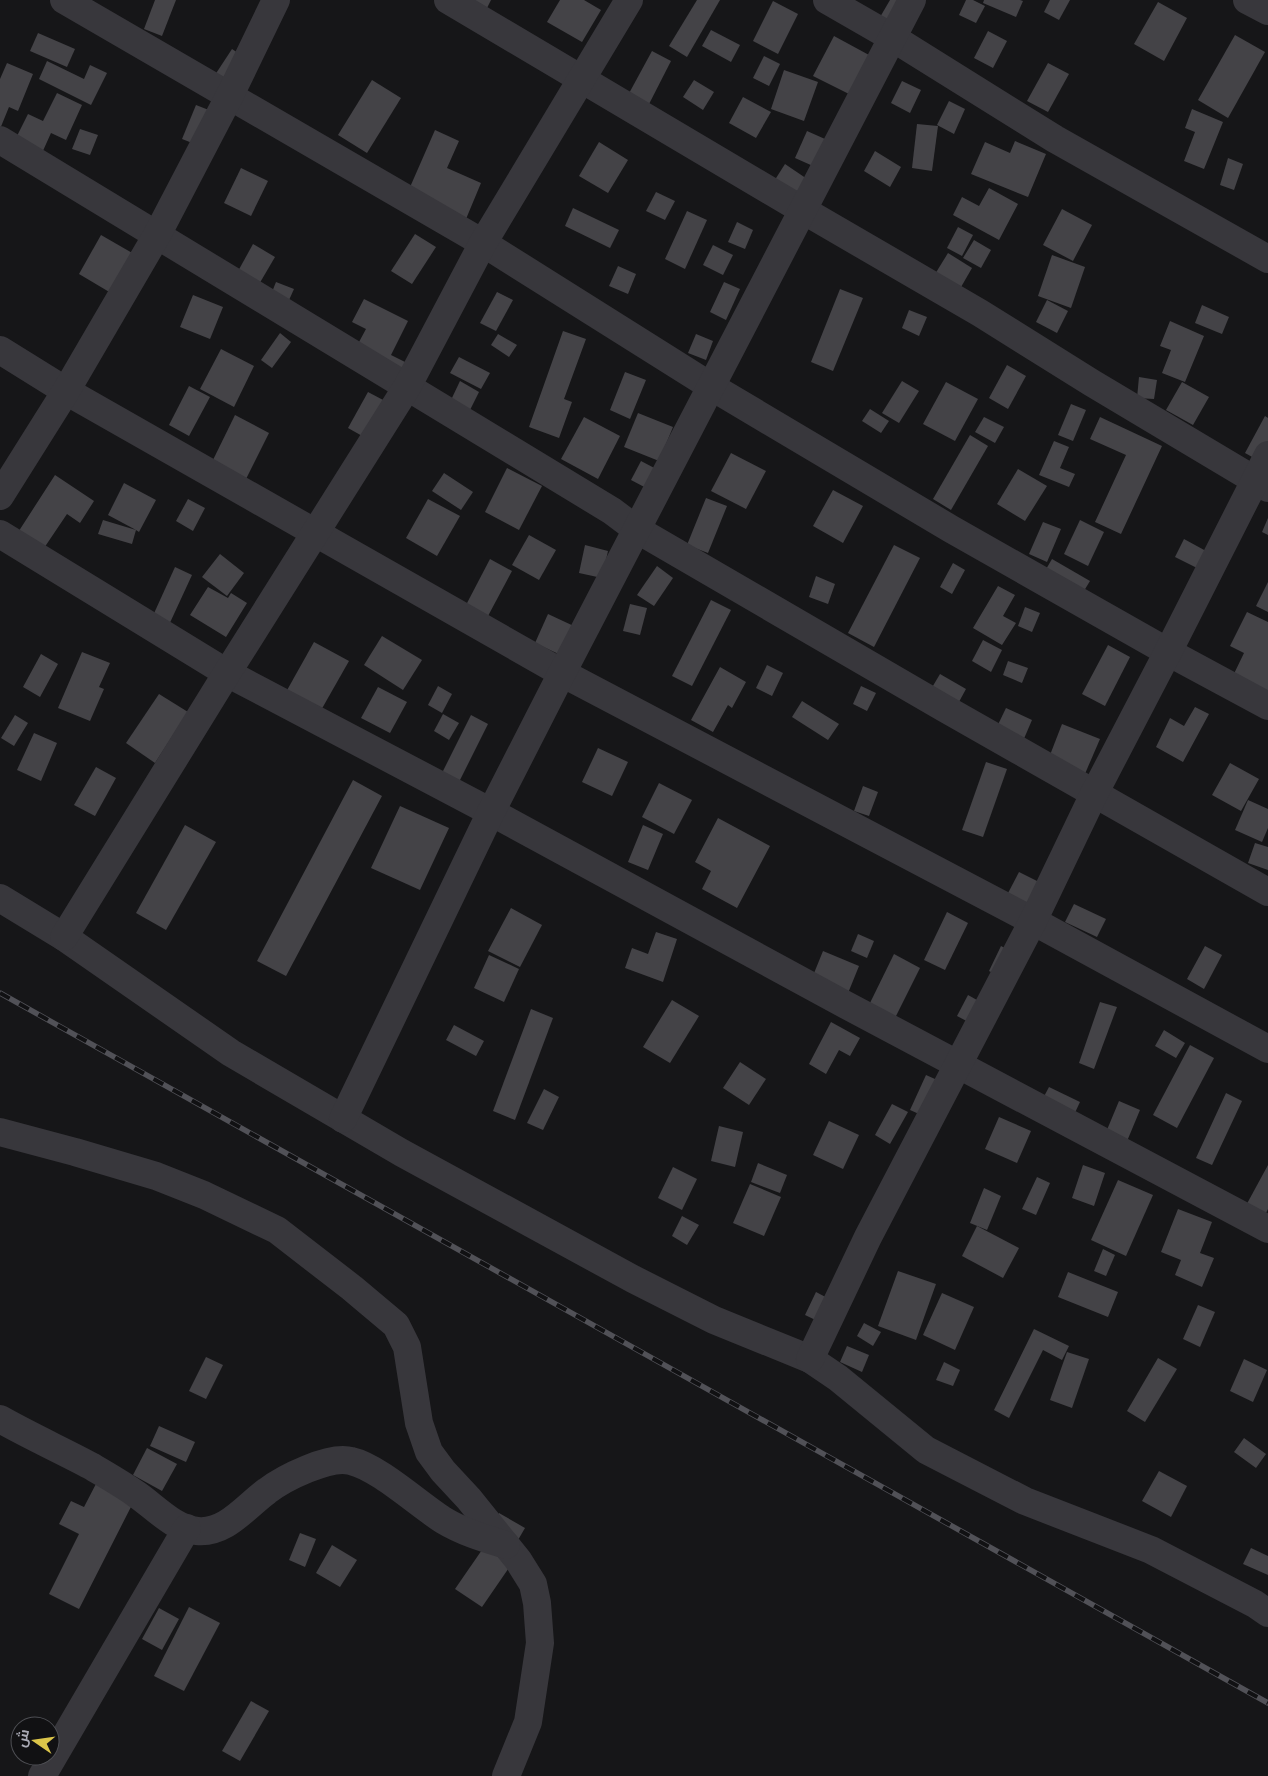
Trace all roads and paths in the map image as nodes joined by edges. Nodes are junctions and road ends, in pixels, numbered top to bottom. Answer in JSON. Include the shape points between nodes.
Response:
{"nodes":[{"id":1,"x":64,"y":0,"type":"edge"},
{"id":2,"x":276,"y":0,"type":"edge"},
{"id":3,"x":448,"y":0,"type":"edge"},
{"id":4,"x":629,"y":0,"type":"edge"},
{"id":5,"x":827,"y":0,"type":"edge"},
{"id":6,"x":912,"y":0,"type":"edge"},
{"id":7,"x":1248,"y":0,"type":"edge"},
{"id":8,"x":1268,"y":11,"type":"edge"},
{"id":9,"x":893,"y":38,"type":"junction"},
{"id":10,"x":581,"y":80,"type":"junction"},
{"id":11,"x":230,"y":95,"type":"junction"},
{"id":12,"x":0,"y":140,"type":"edge"},
{"id":13,"x":803,"y":210,"type":"junction"},
{"id":14,"x":157,"y":235,"type":"junction"},
{"id":15,"x":483,"y":243,"type":"junction"},
{"id":16,"x":1268,"y":259,"type":"edge"},
{"id":17,"x":0,"y":350,"type":"edge"},
{"id":18,"x":407,"y":387,"type":"junction"},
{"id":19,"x":712,"y":387,"type":"junction"},
{"id":20,"x":66,"y":391,"type":"junction"},
{"id":21,"x":1268,"y":455,"type":"edge"},
{"id":22,"x":1262,"y":484,"type":"edge"},
{"id":23,"x":0,"y":496,"type":"edge"},
{"id":24,"x":636,"y":529,"type":"junction"},
{"id":25,"x":315,"y":532,"type":"junction"},
{"id":26,"x":0,"y":534,"type":"edge"},
{"id":27,"x":1168,"y":652,"type":"junction"},
{"id":28,"x":227,"y":673,"type":"junction"},
{"id":29,"x":562,"y":673,"type":"junction"},
{"id":30,"x":1268,"y":706,"type":"edge"},
{"id":31,"x":1094,"y":794,"type":"junction"},
{"id":32,"x":491,"y":812,"type":"junction"},
{"id":33,"x":1268,"y":892,"type":"edge"},
{"id":34,"x":0,"y":898,"type":"edge"},
{"id":35,"x":1033,"y":920,"type":"junction"},
{"id":36,"x":64,"y":937,"type":"junction"},
{"id":37,"x":1268,"y":1048,"type":"edge"},
{"id":38,"x":958,"y":1065,"type":"junction"},
{"id":39,"x":343,"y":1119,"type":"junction"},
{"id":40,"x":0,"y":1132,"type":"edge"},
{"id":41,"x":1268,"y":1229,"type":"edge"},
{"id":42,"x":810,"y":1359,"type":"junction"},
{"id":43,"x":0,"y":1419,"type":"edge"},
{"id":44,"x":187,"y":1528,"type":"junction"},
{"id":45,"x":506,"y":1545,"type":"junction"},
{"id":46,"x":1268,"y":1613,"type":"edge"},
{"id":47,"x":42,"y":1776,"type":"edge"},
{"id":48,"x":506,"y":1776,"type":"edge"}],
"edges":[{"from":1,"to":11,"type":"street"},
{"from":2,"to":11,"type":"street"},
{"from":3,"to":10,"type":"street"},
{"from":4,"to":10,"type":"street"},
{"from":5,"to":9,"type":"street"},
{"from":6,"to":9,"type":"street"},
{"from":7,"to":8,"type":"street"},
{"from":9,"to":13,"type":"street"},
{"from":9,"to":16,"type":"street","via":[[1055,139]]},
{"from":10,"to":13,"type":"street"},
{"from":10,"to":15,"type":"street"},
{"from":11,"to":14,"type":"street"},
{"from":11,"to":15,"type":"street"},
{"from":12,"to":14,"type":"street"},
{"from":13,"to":19,"type":"street"},
{"from":13,"to":22,"type":"street"},
{"from":14,"to":18,"type":"street"},
{"from":14,"to":20,"type":"street"},
{"from":15,"to":18,"type":"street"},
{"from":15,"to":19,"type":"street"},
{"from":17,"to":20,"type":"street"},
{"from":18,"to":24,"type":"street","via":[[612,511]]},
{"from":18,"to":25,"type":"street"},
{"from":19,"to":24,"type":"street"},
{"from":19,"to":27,"type":"street","via":[[951,529]]},
{"from":20,"to":23,"type":"street"},
{"from":20,"to":25,"type":"street"},
{"from":21,"to":22,"type":"street"},
{"from":22,"to":27,"type":"street"},
{"from":24,"to":29,"type":"street"},
{"from":24,"to":31,"type":"street"},
{"from":25,"to":28,"type":"street"},
{"from":25,"to":29,"type":"street"},
{"from":26,"to":28,"type":"street"},
{"from":27,"to":30,"type":"street"},
{"from":27,"to":31,"type":"street"},
{"from":28,"to":32,"type":"street"},
{"from":28,"to":36,"type":"street"},
{"from":29,"to":32,"type":"street"},
{"from":29,"to":35,"type":"street"},
{"from":31,"to":33,"type":"street"},
{"from":31,"to":35,"type":"street"},
{"from":32,"to":38,"type":"street"},
{"from":32,"to":39,"type":"street"},
{"from":34,"to":36,"type":"street"},
{"from":35,"to":37,"type":"street"},
{"from":35,"to":38,"type":"street"},
{"from":36,"to":39,"type":"street","via":[[231,1053]]},
{"from":38,"to":41,"type":"street"},
{"from":38,"to":42,"type":"street","via":[[868,1237]]},
{"from":39,"to":42,"type":"street","via":[[633,1279],[714,1320]]},
{"from":40,"to":45,"type":"street","via":[[156,1176],[204,1194],[277,1230],[352,1288],[396,1325],[407,1347],[420,1423],[430,1452]]},
{"from":42,"to":46,"type":"street","via":[[926,1450],[1026,1502],[1151,1550]]},
{"from":43,"to":44,"type":"street","via":[[90,1466],[135,1493],[178,1526]]},
{"from":44,"to":45,"type":"street","via":[[212,1530],[229,1523],[268,1490],[312,1467],[336,1460],[350,1460],[379,1475],[468,1534]]},
{"from":44,"to":47,"type":"street"},
{"from":45,"to":48,"type":"street","via":[[533,1584],[540,1643],[528,1722]]}]}
